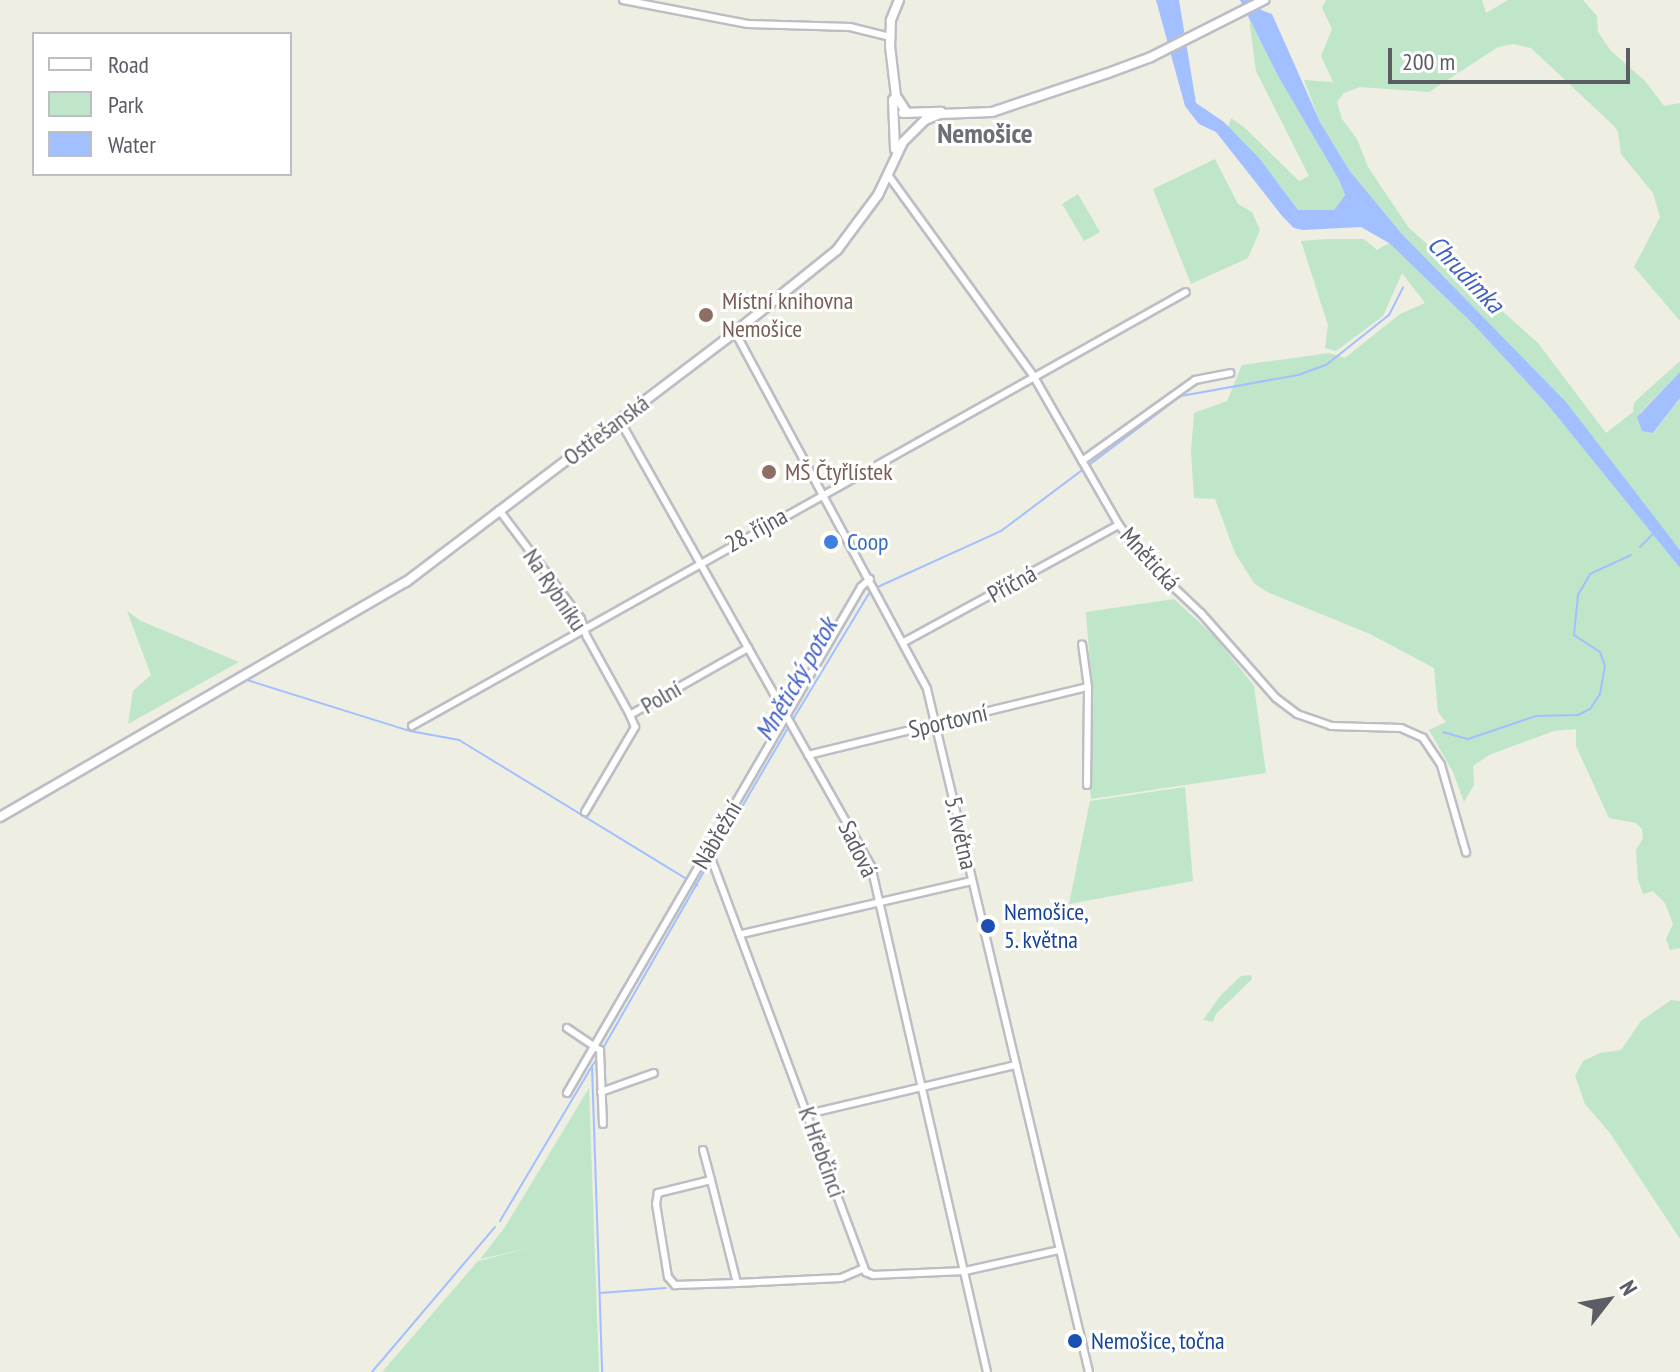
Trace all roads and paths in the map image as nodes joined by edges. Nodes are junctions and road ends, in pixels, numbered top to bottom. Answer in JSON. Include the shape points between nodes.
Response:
{"nodes":[{"id":1,"x":623,"y":0,"type":"edge"},
{"id":2,"x":899,"y":0,"type":"edge"},
{"id":3,"x":1263,"y":0,"type":"edge"},
{"id":4,"x":890,"y":37,"type":"junction"},
{"id":5,"x":893,"y":83,"type":"junction"},
{"id":6,"x":908,"y":113,"type":"junction"},
{"id":7,"x":953,"y":113,"type":"junction"},
{"id":8,"x":895,"y":126,"type":"junction"},
{"id":9,"x":915,"y":132,"type":"junction"},
{"id":10,"x":889,"y":171,"type":"junction"},
{"id":11,"x":1186,"y":292,"type":"dead end"},
{"id":12,"x":735,"y":332,"type":"junction"},
{"id":13,"x":1230,"y":373,"type":"dead end"},
{"id":14,"x":1034,"y":377,"type":"junction"},
{"id":15,"x":619,"y":419,"type":"junction"},
{"id":16,"x":1082,"y":461,"type":"junction"},
{"id":17,"x":824,"y":494,"type":"junction"},
{"id":18,"x":499,"y":510,"type":"junction"},
{"id":19,"x":1119,"y":525,"type":"junction"},
{"id":20,"x":699,"y":562,"type":"junction"},
{"id":21,"x":871,"y":580,"type":"junction"},
{"id":22,"x":584,"y":628,"type":"junction"},
{"id":23,"x":904,"y":642,"type":"junction"},
{"id":24,"x":1082,"y":644,"type":"dead end"},
{"id":25,"x":748,"y":648,"type":"junction"},
{"id":26,"x":1088,"y":687,"type":"junction"},
{"id":27,"x":630,"y":715,"type":"junction"},
{"id":28,"x":787,"y":718,"type":"junction"},
{"id":29,"x":936,"y":723,"type":"junction"},
{"id":30,"x":412,"y":726,"type":"dead end"},
{"id":31,"x":808,"y":755,"type":"junction"},
{"id":32,"x":1087,"y":785,"type":"dead end"},
{"id":33,"x":585,"y":812,"type":"dead end"},
{"id":34,"x":0,"y":817,"type":"edge"},
{"id":35,"x":1466,"y":852,"type":"dead end"},
{"id":36,"x":711,"y":854,"type":"junction"},
{"id":37,"x":972,"y":881,"type":"junction"},
{"id":38,"x":880,"y":902,"type":"junction"},
{"id":39,"x":742,"y":934,"type":"junction"},
{"id":40,"x":567,"y":1028,"type":"dead end"},
{"id":41,"x":595,"y":1045,"type":"junction"},
{"id":42,"x":1016,"y":1065,"type":"junction"},
{"id":43,"x":654,"y":1073,"type":"dead end"},
{"id":44,"x":922,"y":1087,"type":"junction"},
{"id":45,"x":601,"y":1092,"type":"junction"},
{"id":46,"x":567,"y":1093,"type":"dead end"},
{"id":47,"x":808,"y":1114,"type":"junction"},
{"id":48,"x":603,"y":1124,"type":"dead end"},
{"id":49,"x":703,"y":1150,"type":"dead end"},
{"id":50,"x":711,"y":1180,"type":"junction"},
{"id":51,"x":1059,"y":1250,"type":"junction"},
{"id":52,"x":864,"y":1268,"type":"junction"},
{"id":53,"x":965,"y":1271,"type":"junction"},
{"id":54,"x":737,"y":1283,"type":"junction"},
{"id":55,"x":987,"y":1372,"type":"edge"},
{"id":56,"x":1089,"y":1372,"type":"edge"}],
"edges":[{"from":1,"to":4,"type":"street","via":[[748,24],[850,27]]},
{"from":2,"to":4,"type":"street"},
{"from":3,"to":7,"type":"street","via":[[1157,54],[1001,109]]},
{"from":4,"to":5,"type":"street"},
{"from":5,"to":6,"type":"street","via":[[898,103]]},
{"from":5,"to":8,"type":"street"},
{"from":6,"to":7,"type":"street"},
{"from":6,"to":8,"type":"street","via":[[899,115]]},
{"from":6,"to":9,"type":"street","via":[[916,118]]},
{"from":7,"to":9,"type":"street","via":[[937,114]]},
{"from":8,"to":9,"type":"street","via":[[903,136]]},
{"from":8,"to":10,"type":"street"},
{"from":9,"to":10,"type":"street","name":"Ostřešanská","via":[[903,142]]},
{"from":10,"to":12,"type":"street","name":"Ostřešanská","via":[[870,209],[844,242]]},
{"from":10,"to":14,"type":"street","name":"Mnětická"},
{"from":11,"to":14,"type":"street","name":"28. října"},
{"from":12,"to":15,"type":"street","name":"Ostřešanská"},
{"from":12,"to":17,"type":"street","name":"5. května"},
{"from":13,"to":16,"type":"street","via":[[1195,380]]},
{"from":14,"to":16,"type":"street","name":"Mnětická"},
{"from":14,"to":17,"type":"street","name":"28. října"},
{"from":15,"to":18,"type":"street","name":"Ostřešanská"},
{"from":15,"to":20,"type":"street","name":"Sadová"},
{"from":16,"to":19,"type":"street","name":"Mnětická"},
{"from":17,"to":20,"type":"street","name":"28. října"},
{"from":17,"to":21,"type":"street","name":"5. května"},
{"from":18,"to":22,"type":"street","name":"Na Rybníku"},
{"from":18,"to":34,"type":"street","name":"Ostřešanská","via":[[393,591]]},
{"from":19,"to":23,"type":"street","name":"Příčná"},
{"from":19,"to":35,"type":"street","name":"Mnětická","via":[[1147,562],[1285,706],[1319,723],[1401,728],[1427,742],[1441,765]]},
{"from":20,"to":22,"type":"street","name":"28. října"},
{"from":20,"to":25,"type":"street","name":"Sadová"},
{"from":21,"to":23,"type":"street","name":"5. května"},
{"from":21,"to":28,"type":"street","name":"Nábřežní","via":[[861,587]]},
{"from":22,"to":27,"type":"street","name":"Na Rybníku"},
{"from":22,"to":30,"type":"street","name":"28. října"},
{"from":23,"to":29,"type":"street","name":"5. května","via":[[927,689]]},
{"from":24,"to":26,"type":"street"},
{"from":25,"to":27,"type":"street","name":"Polní"},
{"from":25,"to":28,"type":"street","name":"Sadová"},
{"from":26,"to":29,"type":"street","name":"Sportovní"},
{"from":26,"to":32,"type":"street"},
{"from":27,"to":33,"type":"street","name":"Polní","via":[[635,727]]},
{"from":28,"to":31,"type":"street","name":"Sadová"},
{"from":28,"to":36,"type":"street","name":"Nábřežní"},
{"from":29,"to":31,"type":"street","name":"Sportovní"},
{"from":29,"to":37,"type":"street","name":"5. května"},
{"from":31,"to":38,"type":"street","name":"Sadová","via":[[871,866]]},
{"from":36,"to":39,"type":"street","name":"K Hřebčinci"},
{"from":36,"to":41,"type":"street","name":"Nábřežní"},
{"from":37,"to":38,"type":"street"},
{"from":37,"to":42,"type":"street","name":"5. května"},
{"from":38,"to":39,"type":"street"},
{"from":38,"to":44,"type":"street","name":"Sadová"},
{"from":39,"to":47,"type":"street","name":"K Hřebčinci"},
{"from":40,"to":41,"type":"street"},
{"from":41,"to":45,"type":"street","via":[[600,1050]]},
{"from":41,"to":46,"type":"street","name":"Nábřežní"},
{"from":42,"to":44,"type":"street"},
{"from":42,"to":51,"type":"street","name":"5. května"},
{"from":43,"to":45,"type":"street"},
{"from":44,"to":47,"type":"street"},
{"from":44,"to":53,"type":"street","name":"Sadová"},
{"from":45,"to":48,"type":"street"},
{"from":47,"to":52,"type":"street","name":"K Hřebčinci"},
{"from":49,"to":50,"type":"street"},
{"from":50,"to":54,"type":"street"},
{"from":50,"to":54,"type":"street","via":[[656,1197],[668,1277],[678,1286]]},
{"from":51,"to":53,"type":"street"},
{"from":51,"to":56,"type":"street","name":"5. května"},
{"from":52,"to":53,"type":"street","via":[[873,1275]]},
{"from":52,"to":54,"type":"street","via":[[841,1278]]},
{"from":53,"to":55,"type":"street","name":"Sadová"}]}
